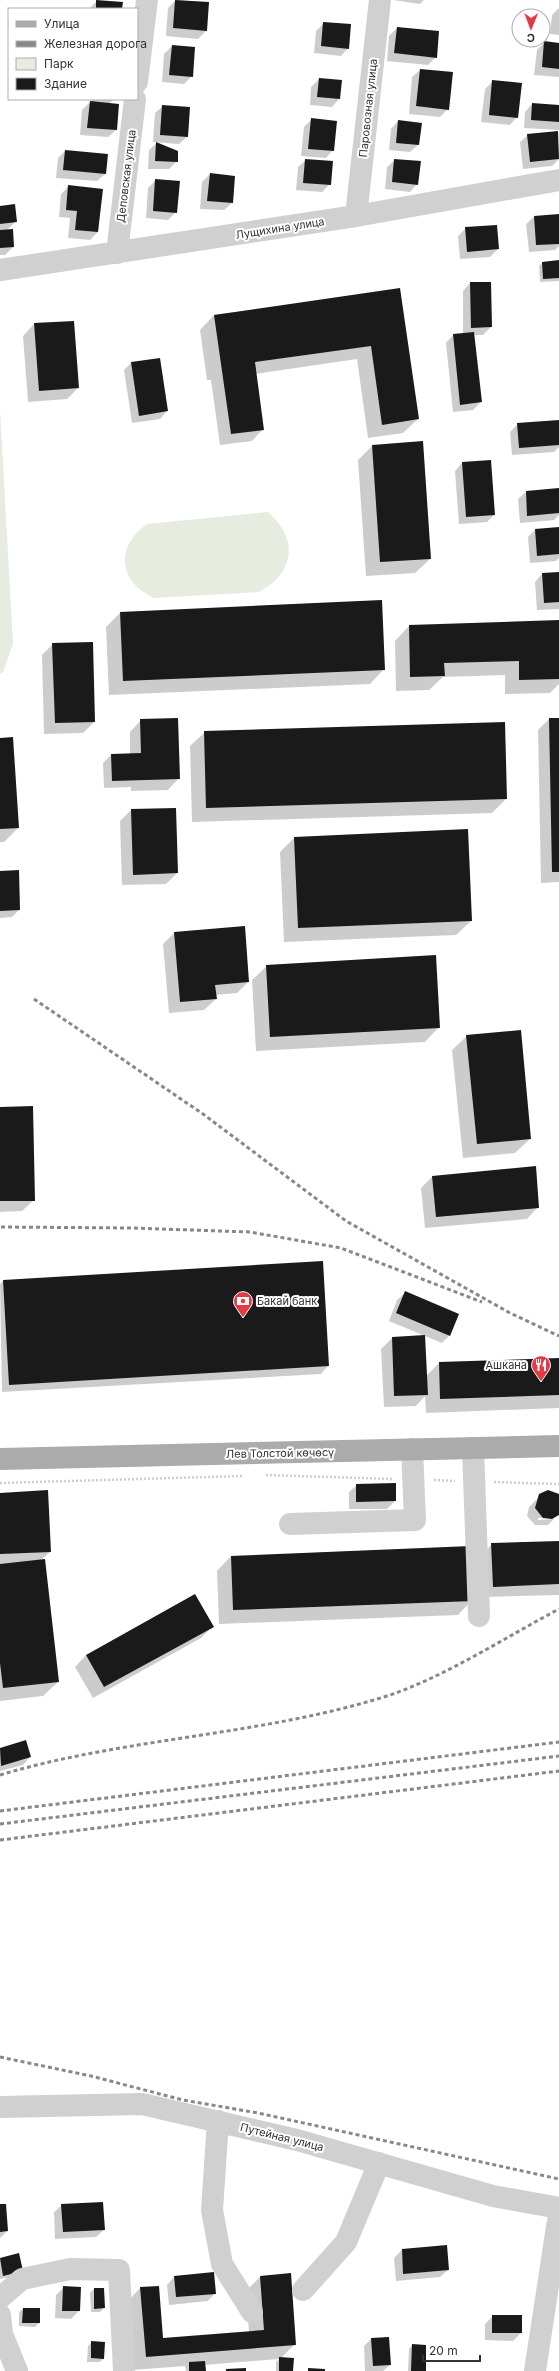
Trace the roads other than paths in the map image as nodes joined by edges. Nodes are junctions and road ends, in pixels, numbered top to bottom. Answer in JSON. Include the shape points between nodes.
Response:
{"nodes":[{"id":1,"x":147,"y":0,"type":"edge"},
{"id":2,"x":380,"y":0,"type":"edge"},
{"id":3,"x":138,"y":74,"type":"edge"},
{"id":4,"x":135,"y":100,"type":"edge"},
{"id":5,"x":559,"y":180,"type":"edge"},
{"id":6,"x":356,"y":216,"type":"junction"},
{"id":7,"x":117,"y":253,"type":"junction"},
{"id":8,"x":0,"y":270,"type":"edge"},
{"id":9,"x":559,"y":1446,"type":"edge"},
{"id":10,"x":473,"y":1448,"type":"junction"},
{"id":11,"x":412,"y":1449,"type":"junction"},
{"id":12,"x":0,"y":1459,"type":"edge"},
{"id":13,"x":290,"y":1524,"type":"dead end"},
{"id":14,"x":479,"y":1616,"type":"dead end"},
{"id":15,"x":0,"y":2107,"type":"edge"},
{"id":16,"x":218,"y":2121,"type":"junction"},
{"id":17,"x":379,"y":2163,"type":"junction"},
{"id":18,"x":559,"y":2208,"type":"edge"},
{"id":19,"x":559,"y":2214,"type":"edge"},
{"id":20,"x":303,"y":2290,"type":"dead end"},
{"id":21,"x":0,"y":2298,"type":"edge"},
{"id":22,"x":252,"y":2312,"type":"dead end"},
{"id":23,"x":1,"y":2328,"type":"edge"},
{"id":24,"x":17,"y":2371,"type":"edge"},
{"id":25,"x":124,"y":2371,"type":"edge"},
{"id":26,"x":535,"y":2371,"type":"edge"}],
"edges":[{"from":1,"to":3,"type":"street"},
{"from":2,"to":6,"type":"street","name":"Паровозная улица"},
{"from":4,"to":7,"type":"street","name":"Деповская улица"},
{"from":5,"to":6,"type":"street","name":"Лущихина улица"},
{"from":6,"to":7,"type":"street","name":"Лущихина улица"},
{"from":7,"to":8,"type":"street","name":"Лущихина улица"},
{"from":9,"to":10,"type":"main road","name":"Лев Толстой көчөсү"},
{"from":10,"to":11,"type":"main road","name":"Лев Толстой көчөсү"},
{"from":10,"to":14,"type":"street"},
{"from":11,"to":12,"type":"main road","name":"Лев Толстой көчөсү"},
{"from":11,"to":13,"type":"street","via":[[415,1520]]},
{"from":15,"to":16,"type":"street","name":"Путейная улица","via":[[142,2104]]},
{"from":16,"to":17,"type":"street","name":"Путейная улица"},
{"from":16,"to":22,"type":"street","via":[[212,2210],[222,2264]]},
{"from":17,"to":18,"type":"street","name":"Путейная улица","via":[[493,2196]]},
{"from":17,"to":20,"type":"street","via":[[346,2242]]},
{"from":19,"to":26,"type":"street"},
{"from":21,"to":25,"type":"street","via":[[22,2279],[70,2269],[119,2270]]},
{"from":23,"to":24,"type":"street"}]}
